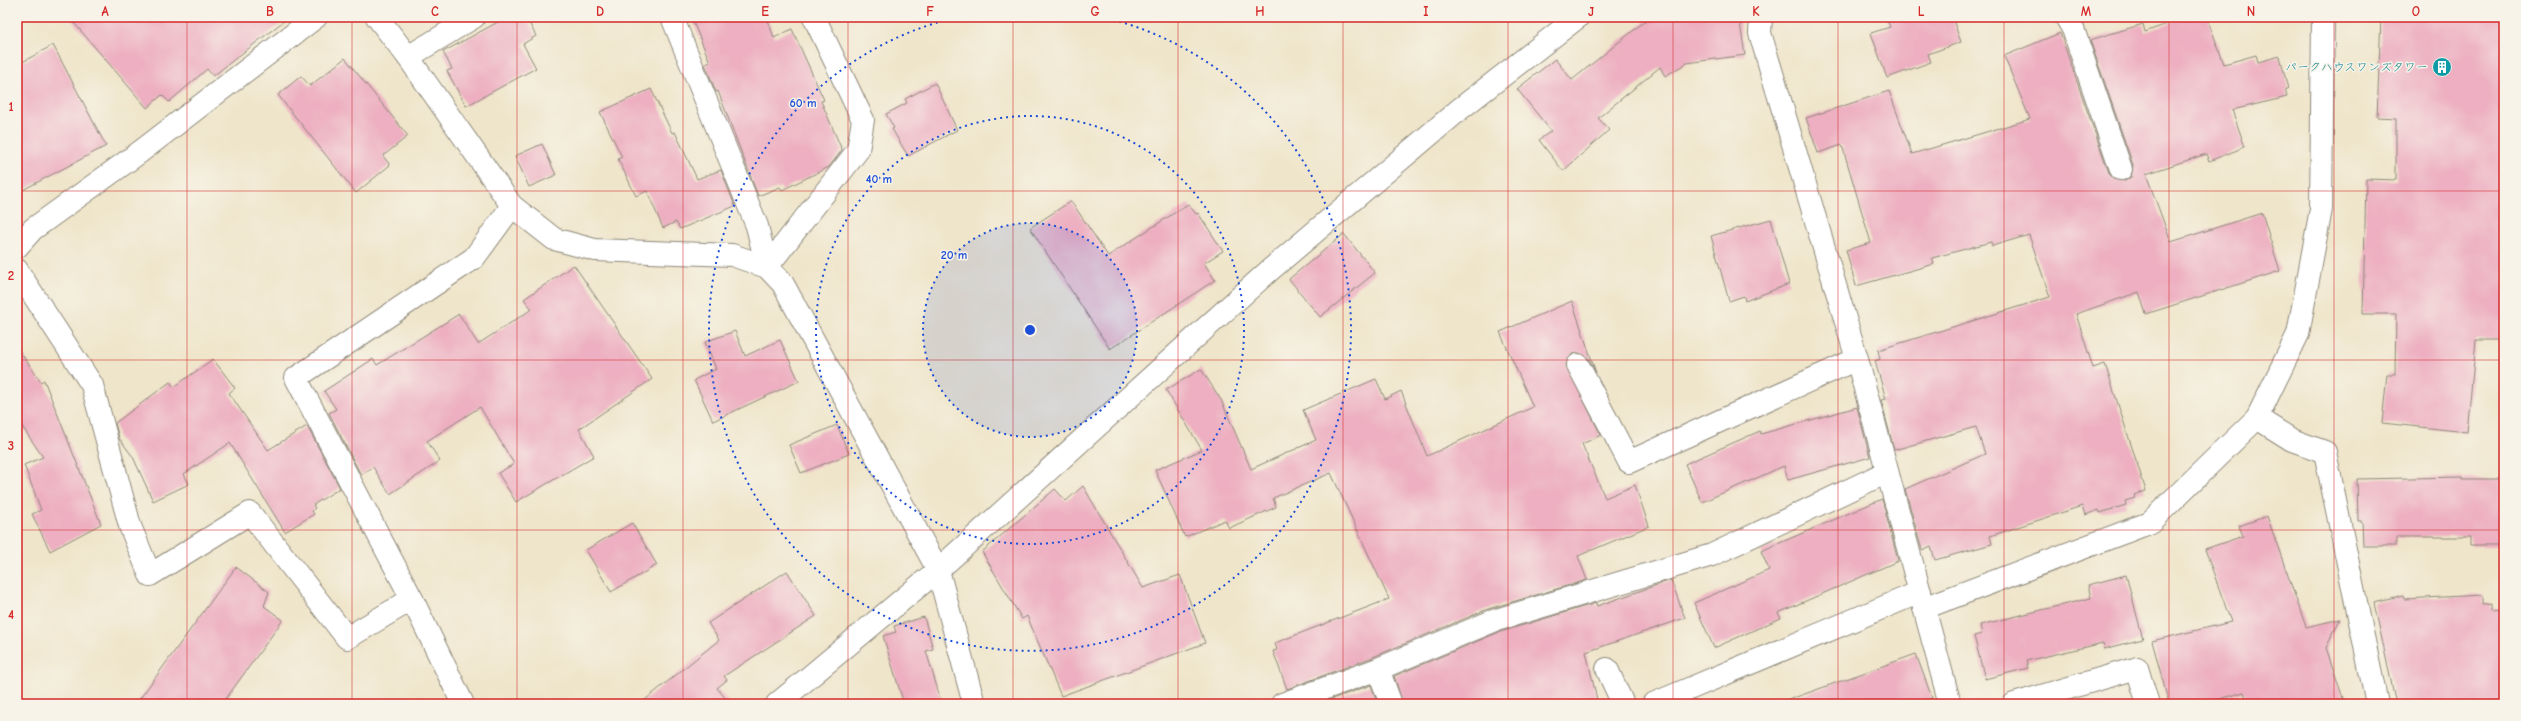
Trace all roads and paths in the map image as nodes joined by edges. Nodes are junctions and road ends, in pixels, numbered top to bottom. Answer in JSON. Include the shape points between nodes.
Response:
{"nodes":[{"id":1,"x":316,"y":17,"type":"edge"},
{"id":2,"x":377,"y":17,"type":"edge"},
{"id":3,"x":474,"y":17,"type":"edge"},
{"id":4,"x":672,"y":17,"type":"edge"},
{"id":5,"x":814,"y":17,"type":"edge"},
{"id":6,"x":1578,"y":17,"type":"edge"},
{"id":7,"x":1761,"y":17,"type":"edge"},
{"id":8,"x":2066,"y":17,"type":"edge"},
{"id":9,"x":2323,"y":17,"type":"edge"},
{"id":10,"x":408,"y":57,"type":"junction"},
{"id":11,"x":2121,"y":169,"type":"dead end"},
{"id":12,"x":512,"y":206,"type":"junction"},
{"id":13,"x":17,"y":247,"type":"edge"},
{"id":14,"x":767,"y":267,"type":"junction"},
{"id":15,"x":17,"y":270,"type":"edge"},
{"id":16,"x":1857,"y":359,"type":"junction"},
{"id":17,"x":1578,"y":365,"type":"dead end"},
{"id":18,"x":2257,"y":418,"type":"junction"},
{"id":19,"x":1887,"y":472,"type":"junction"},
{"id":20,"x":938,"y":570,"type":"junction"},
{"id":21,"x":412,"y":599,"type":"junction"},
{"id":22,"x":1922,"y":600,"type":"junction"},
{"id":23,"x":1378,"y":669,"type":"junction"},
{"id":24,"x":1608,"y":669,"type":"dead end"},
{"id":25,"x":463,"y":704,"type":"edge"},
{"id":26,"x":777,"y":704,"type":"edge"},
{"id":27,"x":974,"y":704,"type":"edge"},
{"id":28,"x":1282,"y":704,"type":"edge"},
{"id":29,"x":1391,"y":704,"type":"edge"},
{"id":30,"x":1623,"y":704,"type":"edge"},
{"id":31,"x":1653,"y":704,"type":"edge"},
{"id":32,"x":1950,"y":704,"type":"edge"},
{"id":33,"x":2014,"y":704,"type":"edge"},
{"id":34,"x":2148,"y":704,"type":"edge"},
{"id":35,"x":2377,"y":704,"type":"edge"}],
"edges":[{"from":1,"to":13,"type":"street","via":[[140,152],[33,229]]},
{"from":2,"to":10,"type":"street"},
{"from":3,"to":10,"type":"street"},
{"from":4,"to":14,"type":"street","via":[[757,226]]},
{"from":5,"to":14,"type":"street","via":[[863,120],[858,150]]},
{"from":6,"to":20,"type":"street","via":[[1460,109],[1270,270]]},
{"from":7,"to":16,"type":"street","via":[[1760,33]]},
{"from":8,"to":11,"type":"street","via":[[2073,29]]},
{"from":9,"to":18,"type":"street","via":[[2321,209],[2298,334]]},
{"from":10,"to":12,"type":"street"},
{"from":12,"to":14,"type":"street","via":[[554,239],[595,250],[732,255]]},
{"from":12,"to":21,"type":"street","via":[[474,258],[296,378]]},
{"from":14,"to":20,"type":"street","via":[[783,284]]},
{"from":15,"to":21,"type":"street","via":[[92,386],[130,526],[150,575],[250,513],[347,638]]},
{"from":16,"to":17,"type":"street","via":[[1629,462]]},
{"from":16,"to":19,"type":"street"},
{"from":18,"to":22,"type":"street","via":[[2149,523]]},
{"from":18,"to":35,"type":"street","via":[[2292,440],[2325,452]]},
{"from":19,"to":22,"type":"street"},
{"from":19,"to":23,"type":"street","via":[[1712,555],[1493,621]]},
{"from":20,"to":26,"type":"street"},
{"from":20,"to":27,"type":"street"},
{"from":21,"to":25,"type":"street"},
{"from":22,"to":31,"type":"street"},
{"from":22,"to":32,"type":"street"},
{"from":23,"to":28,"type":"street"},
{"from":23,"to":29,"type":"street"},
{"from":24,"to":30,"type":"street"},
{"from":33,"to":34,"type":"street","via":[[2137,668]]}]}
